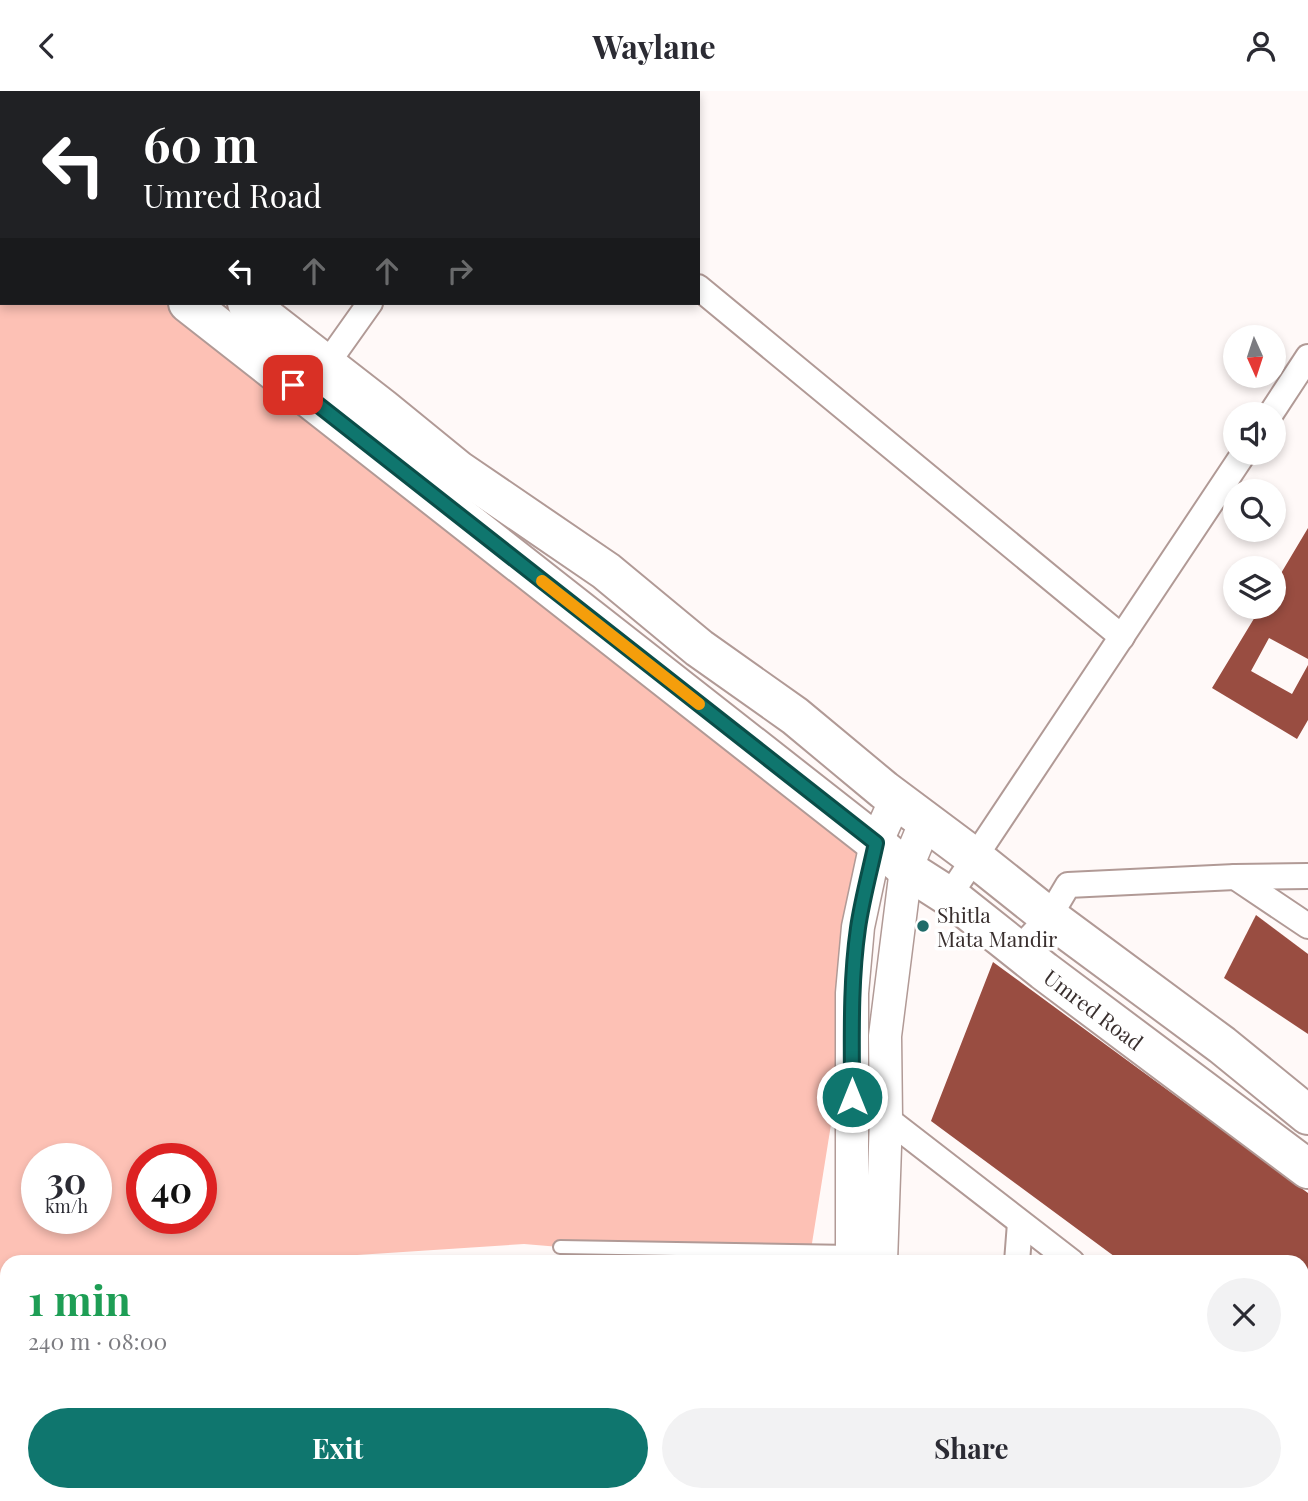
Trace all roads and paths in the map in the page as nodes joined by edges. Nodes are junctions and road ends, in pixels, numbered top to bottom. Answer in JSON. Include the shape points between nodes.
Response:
{"nodes":[{"id":1,"x":700,"y":290,"type":"edge"},
{"id":2,"x":191,"y":305,"type":"edge"},
{"id":3,"x":250,"y":305,"type":"edge"},
{"id":4,"x":369,"y":305,"type":"edge"},
{"id":5,"x":1308,"y":357,"type":"edge"},
{"id":6,"x":326,"y":365,"type":"junction"},
{"id":7,"x":1279,"y":402,"type":"edge"},
{"id":8,"x":1236,"y":465,"type":"edge"},
{"id":9,"x":662,"y":617,"type":"junction"},
{"id":10,"x":1122,"y":637,"type":"junction"},
{"id":11,"x":636,"y":655,"type":"junction"},
{"id":12,"x":911,"y":810,"type":"junction"},
{"id":13,"x":876,"y":843,"type":"junction"},
{"id":14,"x":975,"y":858,"type":"junction"},
{"id":15,"x":906,"y":869,"type":"junction"},
{"id":16,"x":1308,"y":876,"type":"edge"},
{"id":17,"x":1235,"y":877,"type":"junction"},
{"id":18,"x":949,"y":896,"type":"junction"},
{"id":19,"x":1049,"y":917,"type":"junction"},
{"id":20,"x":1308,"y":926,"type":"edge"},
{"id":21,"x":1018,"y":950,"type":"junction"},
{"id":22,"x":1179,"y":1013,"type":"junction"},
{"id":23,"x":1150,"y":1051,"type":"junction"},
{"id":24,"x":1308,"y":1115,"type":"edge"},
{"id":25,"x":886,"y":1118,"type":"junction"},
{"id":26,"x":1308,"y":1169,"type":"edge"},
{"id":27,"x":1020,"y":1223,"type":"junction"},
{"id":28,"x":560,"y":1247,"type":"dead end"},
{"id":29,"x":761,"y":1255,"type":"edge"},
{"id":30,"x":862,"y":1255,"type":"edge"},
{"id":31,"x":863,"y":1255,"type":"edge"},
{"id":32,"x":1018,"y":1255,"type":"edge"},
{"id":33,"x":1063,"y":1255,"type":"edge"}],
"edges":[{"from":1,"to":10,"type":"street"},
{"from":2,"to":11,"type":"main road","name":"Umred Road"},
{"from":3,"to":6,"type":"main road"},
{"from":4,"to":6,"type":"street"},
{"from":5,"to":7,"type":"street"},
{"from":6,"to":9,"type":"main road","via":[[458,470],[606,571]]},
{"from":8,"to":10,"type":"street"},
{"from":9,"to":11,"type":"main road"},
{"from":9,"to":12,"type":"main road"},
{"from":10,"to":14,"type":"street"},
{"from":11,"to":13,"type":"main road","name":"Umred Road"},
{"from":12,"to":13,"type":"street"},
{"from":12,"to":14,"type":"main road"},
{"from":12,"to":15,"type":"street"},
{"from":13,"to":15,"type":"main road","name":"Umred Road"},
{"from":13,"to":30,"type":"street","via":[[858,927],[852,993]]},
{"from":14,"to":18,"type":"street"},
{"from":14,"to":19,"type":"main road"},
{"from":15,"to":18,"type":"main road","name":"Umred Road"},
{"from":15,"to":25,"type":"street","via":[[885,1036]]},
{"from":16,"to":17,"type":"street"},
{"from":17,"to":19,"type":"street","via":[[1068,885]]},
{"from":17,"to":20,"type":"street"},
{"from":18,"to":21,"type":"main road","name":"Umred Road"},
{"from":19,"to":21,"type":"street"},
{"from":19,"to":22,"type":"main road"},
{"from":21,"to":23,"type":"main road","name":"Umred Road"},
{"from":22,"to":23,"type":"main road"},
{"from":22,"to":24,"type":"main road"},
{"from":23,"to":26,"type":"main road","name":"Umred Road"},
{"from":25,"to":27,"type":"street"},
{"from":25,"to":31,"type":"street"},
{"from":27,"to":32,"type":"street"},
{"from":27,"to":33,"type":"street"},
{"from":28,"to":29,"type":"lane"}]}
